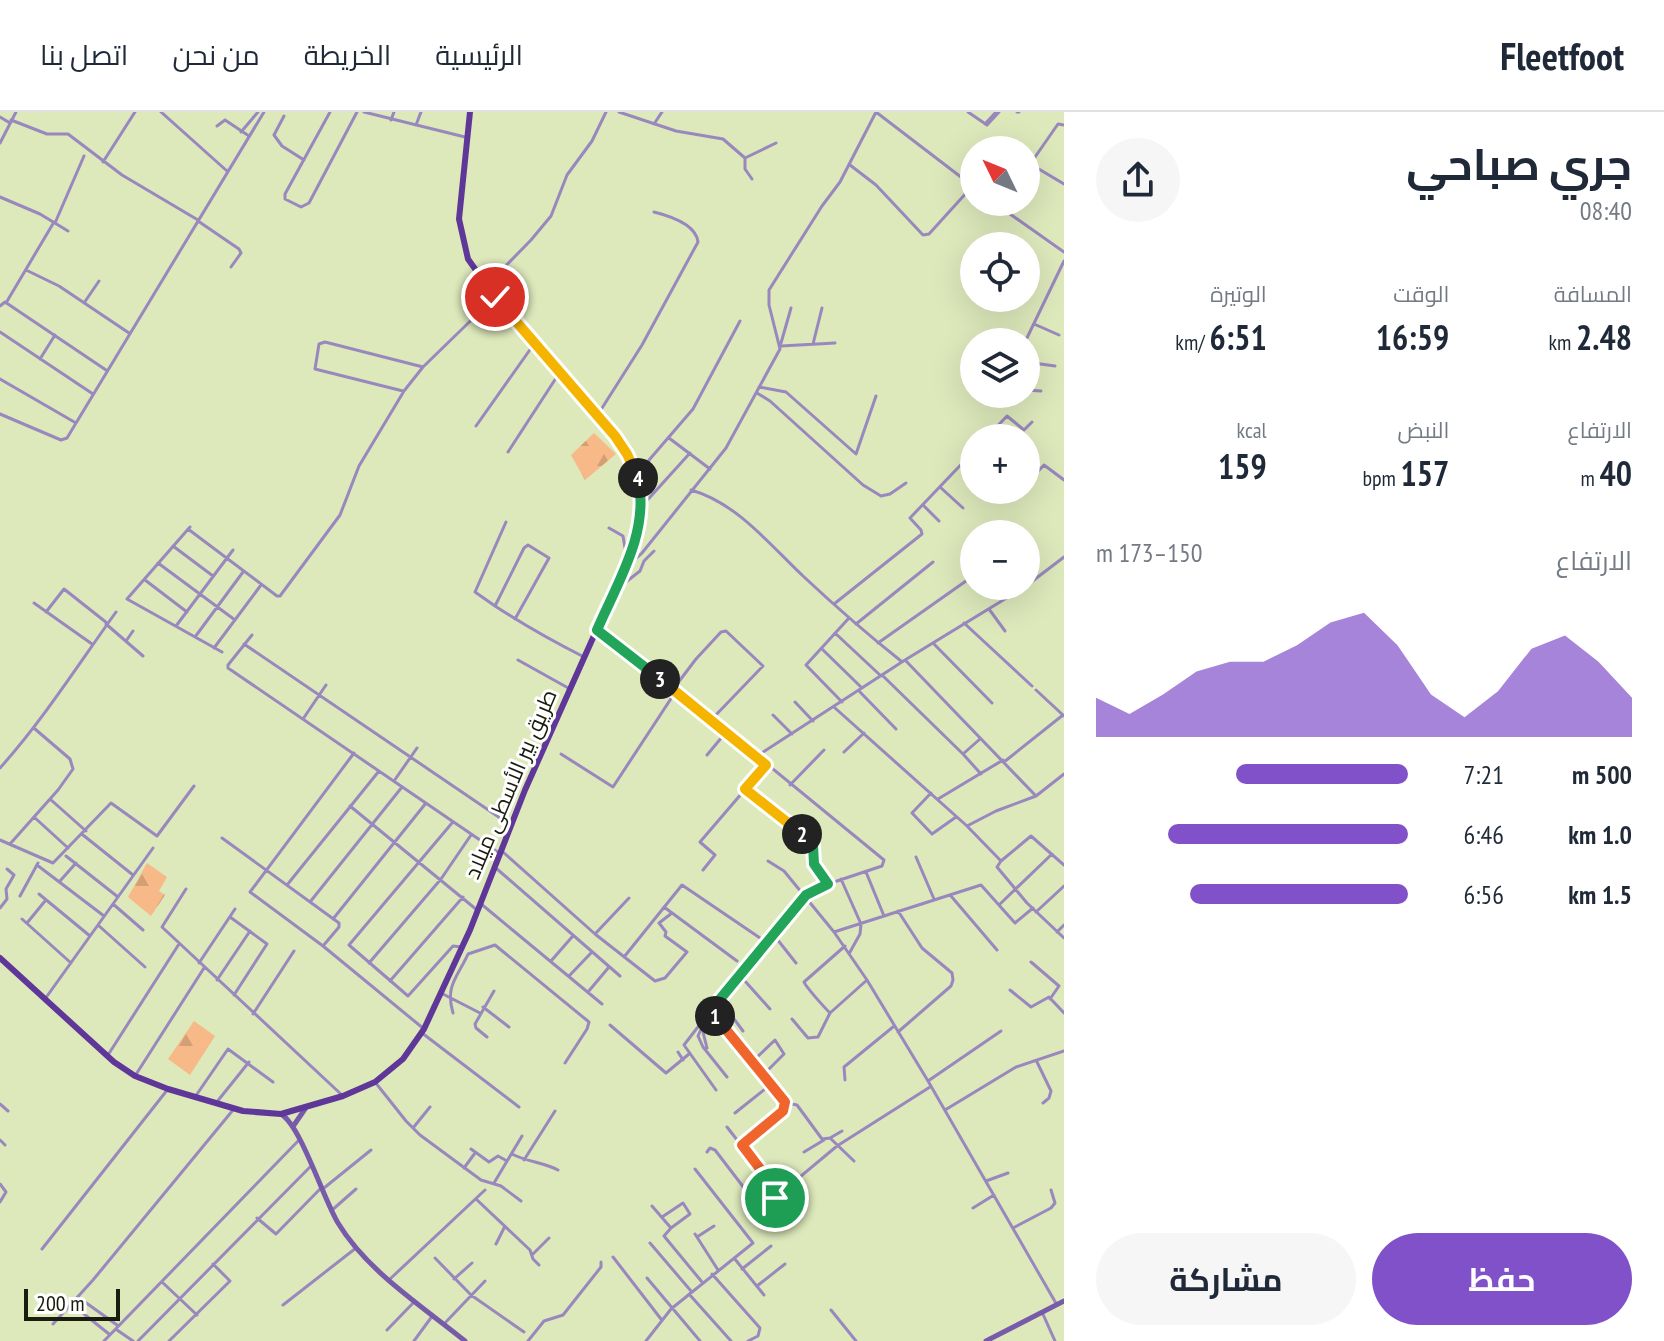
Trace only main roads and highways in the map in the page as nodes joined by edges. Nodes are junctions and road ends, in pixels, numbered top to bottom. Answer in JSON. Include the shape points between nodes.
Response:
{"nodes":[{"id":1,"x":470,"y":112,"type":"edge"},
{"id":2,"x":1,"y":959,"type":"edge"}],
"edges":[{"from":1,"to":2,"type":"main road","name":"طريق بير الأسطى ميلاد","via":[[460,193],[460,228],[468,259],[622,446],[637,474],[642,506],[630,555],[510,825],[444,995],[403,1059],[375,1082],[305,1109],[253,1113],[135,1076],[107,1057]]}]}
